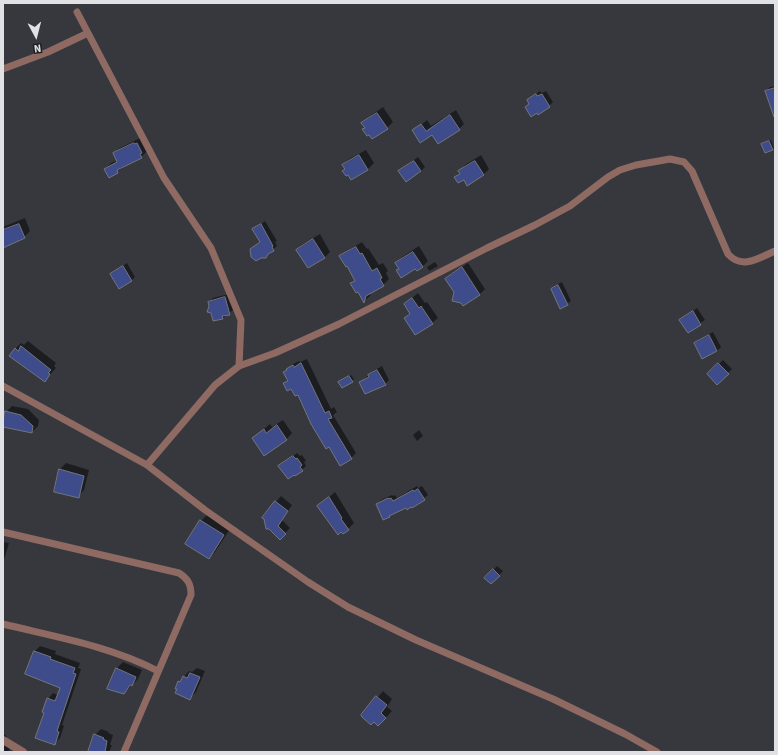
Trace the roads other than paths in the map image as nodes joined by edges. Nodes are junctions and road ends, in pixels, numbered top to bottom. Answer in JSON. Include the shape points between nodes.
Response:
{"nodes":[{"id":1,"x":76,"y":12,"type":"dead end"},
{"id":2,"x":88,"y":33,"type":"junction"},
{"id":3,"x":3,"y":69,"type":"edge"},
{"id":4,"x":775,"y":251,"type":"edge"},
{"id":5,"x":239,"y":366,"type":"junction"},
{"id":6,"x":3,"y":386,"type":"edge"},
{"id":7,"x":147,"y":465,"type":"junction"},
{"id":8,"x":3,"y":532,"type":"edge"},
{"id":9,"x":3,"y":624,"type":"edge"},
{"id":10,"x":158,"y":671,"type":"junction"},
{"id":11,"x":3,"y":740,"type":"edge"},
{"id":12,"x":23,"y":752,"type":"edge"},
{"id":13,"x":124,"y":752,"type":"edge"},
{"id":14,"x":657,"y":752,"type":"edge"}],
"edges":[{"from":1,"to":2,"type":"street"},
{"from":2,"to":3,"type":"street"},
{"from":2,"to":5,"type":"street","via":[[164,178],[211,248],[241,320]]},
{"from":4,"to":5,"type":"street","via":[[743,262],[733,259],[728,254],[692,171],[687,165],[670,159],[636,165],[608,177],[570,206],[535,225],[339,324]]},
{"from":5,"to":7,"type":"street","via":[[216,385]]},
{"from":6,"to":7,"type":"street"},
{"from":7,"to":14,"type":"street","via":[[205,510],[348,607],[416,640],[553,699]]},
{"from":8,"to":10,"type":"street","via":[[179,573],[187,578],[191,595]]},
{"from":9,"to":10,"type":"street","via":[[106,649]]},
{"from":10,"to":13,"type":"street"},
{"from":11,"to":12,"type":"street"}]}
